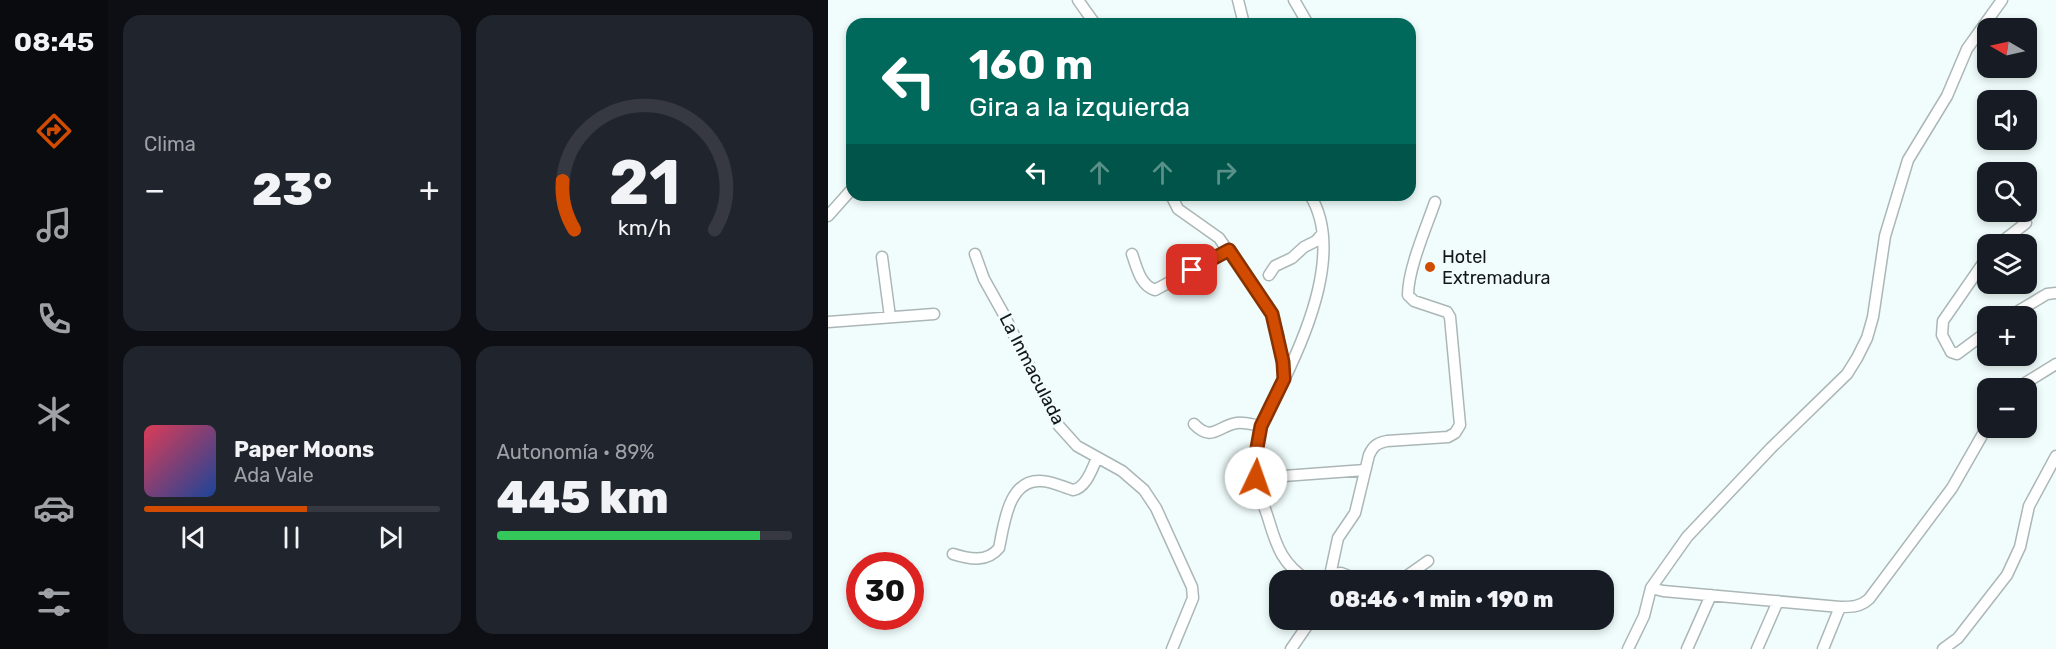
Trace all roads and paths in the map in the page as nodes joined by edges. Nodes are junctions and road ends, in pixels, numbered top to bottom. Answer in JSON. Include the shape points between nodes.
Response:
{"nodes":[{"id":1,"x":1078,"y":0,"type":"edge"},
{"id":2,"x":1238,"y":0,"type":"edge"},
{"id":3,"x":1294,"y":0,"type":"edge"},
{"id":4,"x":2002,"y":0,"type":"edge"},
{"id":5,"x":1088,"y":5,"type":"edge"},
{"id":6,"x":1242,"y":18,"type":"edge"},
{"id":7,"x":1304,"y":18,"type":"edge"},
{"id":8,"x":846,"y":196,"type":"edge"},
{"id":9,"x":1174,"y":201,"type":"edge"},
{"id":10,"x":1314,"y":201,"type":"edge"},
{"id":11,"x":1435,"y":202,"type":"dead end"},
{"id":12,"x":828,"y":216,"type":"edge"},
{"id":13,"x":2026,"y":223,"type":"dead end"},
{"id":14,"x":1322,"y":234,"type":"junction"},
{"id":15,"x":2012,"y":234,"type":"edge"},
{"id":16,"x":1229,"y":250,"type":"junction"},
{"id":17,"x":975,"y":254,"type":"dead end"},
{"id":18,"x":1132,"y":254,"type":"dead end"},
{"id":19,"x":882,"y":257,"type":"dead end"},
{"id":20,"x":1977,"y":272,"type":"edge"},
{"id":21,"x":1269,"y":275,"type":"dead end"},
{"id":22,"x":2056,"y":293,"type":"edge"},
{"id":23,"x":2027,"y":306,"type":"edge"},
{"id":24,"x":934,"y":314,"type":"dead end"},
{"id":25,"x":890,"y":317,"type":"junction"},
{"id":26,"x":828,"y":322,"type":"edge"},
{"id":27,"x":1977,"y":339,"type":"edge"},
{"id":28,"x":2056,"y":364,"type":"edge"},
{"id":29,"x":2033,"y":378,"type":"edge"},
{"id":30,"x":1284,"y":379,"type":"junction"},
{"id":31,"x":1194,"y":424,"type":"dead end"},
{"id":32,"x":1261,"y":426,"type":"junction"},
{"id":33,"x":1981,"y":438,"type":"edge"},
{"id":34,"x":2056,"y":456,"type":"edge"},
{"id":35,"x":1097,"y":458,"type":"junction"},
{"id":36,"x":1365,"y":470,"type":"junction"},
{"id":37,"x":1256,"y":478,"type":"junction"},
{"id":38,"x":953,"y":554,"type":"dead end"},
{"id":39,"x":1428,"y":561,"type":"dead end"},
{"id":40,"x":1292,"y":570,"type":"edge"},
{"id":41,"x":1331,"y":570,"type":"edge"},
{"id":42,"x":1415,"y":570,"type":"edge"},
{"id":43,"x":1652,"y":588,"type":"junction"},
{"id":44,"x":1712,"y":595,"type":"junction"},
{"id":45,"x":1778,"y":601,"type":"junction"},
{"id":46,"x":1840,"y":607,"type":"junction"},
{"id":47,"x":1304,"y":630,"type":"edge"},
{"id":48,"x":1172,"y":649,"type":"edge"},
{"id":49,"x":1291,"y":649,"type":"edge"},
{"id":50,"x":1628,"y":649,"type":"edge"},
{"id":51,"x":1687,"y":649,"type":"edge"},
{"id":52,"x":1757,"y":649,"type":"edge"},
{"id":53,"x":1823,"y":649,"type":"edge"},
{"id":54,"x":1943,"y":649,"type":"edge"}],
"edges":[{"from":1,"to":5,"type":"street"},
{"from":2,"to":6,"type":"street"},
{"from":3,"to":7,"type":"street"},
{"from":4,"to":43,"type":"street","via":[[1967,49],[1947,96],[1908,160],[1885,236],[1873,317],[1857,358],[1847,374],[1700,522]]},
{"from":8,"to":12,"type":"street"},
{"from":9,"to":16,"type":"street","via":[[1178,209],[1219,238]]},
{"from":10,"to":14,"type":"street","via":[[1319,209]]},
{"from":11,"to":36,"type":"street","via":[[1408,296],[1414,302],[1447,312],[1450,317],[1460,426],[1448,436],[1379,443],[1373,448]]},
{"from":13,"to":15,"type":"street"},
{"from":14,"to":21,"type":"street","via":[[1316,242],[1275,266]]},
{"from":14,"to":30,"type":"street","via":[[1324,251],[1310,323]]},
{"from":16,"to":18,"type":"street","via":[[1155,290],[1141,279]]},
{"from":16,"to":30,"type":"street","via":[[1272,314]]},
{"from":17,"to":35,"type":"street","name":"La Inmaculada","via":[[981,274],[1059,426],[1077,446]]},
{"from":19,"to":25,"type":"street"},
{"from":20,"to":27,"type":"street","via":[[1943,321],[1942,335],[1951,352],[1957,354]]},
{"from":22,"to":23,"type":"street"},
{"from":24,"to":25,"type":"street"},
{"from":25,"to":26,"type":"street"},
{"from":28,"to":29,"type":"street"},
{"from":30,"to":32,"type":"street"},
{"from":31,"to":32,"type":"street","via":[[1206,433],[1216,433],[1235,423]]},
{"from":32,"to":37,"type":"street"},
{"from":33,"to":46,"type":"street","via":[[1952,488],[1869,599],[1855,607]]},
{"from":34,"to":54,"type":"street","via":[[2029,506],[2020,547],[2007,574],[1958,638]]},
{"from":35,"to":38,"type":"street","via":[[1078,489],[1034,481],[1013,496],[994,554],[976,559]]},
{"from":35,"to":48,"type":"street","name":"La Inmaculada","via":[[1122,471],[1143,489],[1156,508],[1192,587],[1193,598]]},
{"from":36,"to":37,"type":"street"},
{"from":36,"to":41,"type":"street","via":[[1355,513],[1338,538]]},
{"from":37,"to":40,"type":"street","via":[[1278,551]]},
{"from":39,"to":42,"type":"street"},
{"from":43,"to":44,"type":"street"},
{"from":43,"to":50,"type":"street"},
{"from":44,"to":45,"type":"street"},
{"from":44,"to":51,"type":"street"},
{"from":45,"to":46,"type":"street"},
{"from":45,"to":52,"type":"street"},
{"from":46,"to":53,"type":"street"},
{"from":47,"to":49,"type":"street"}]}
